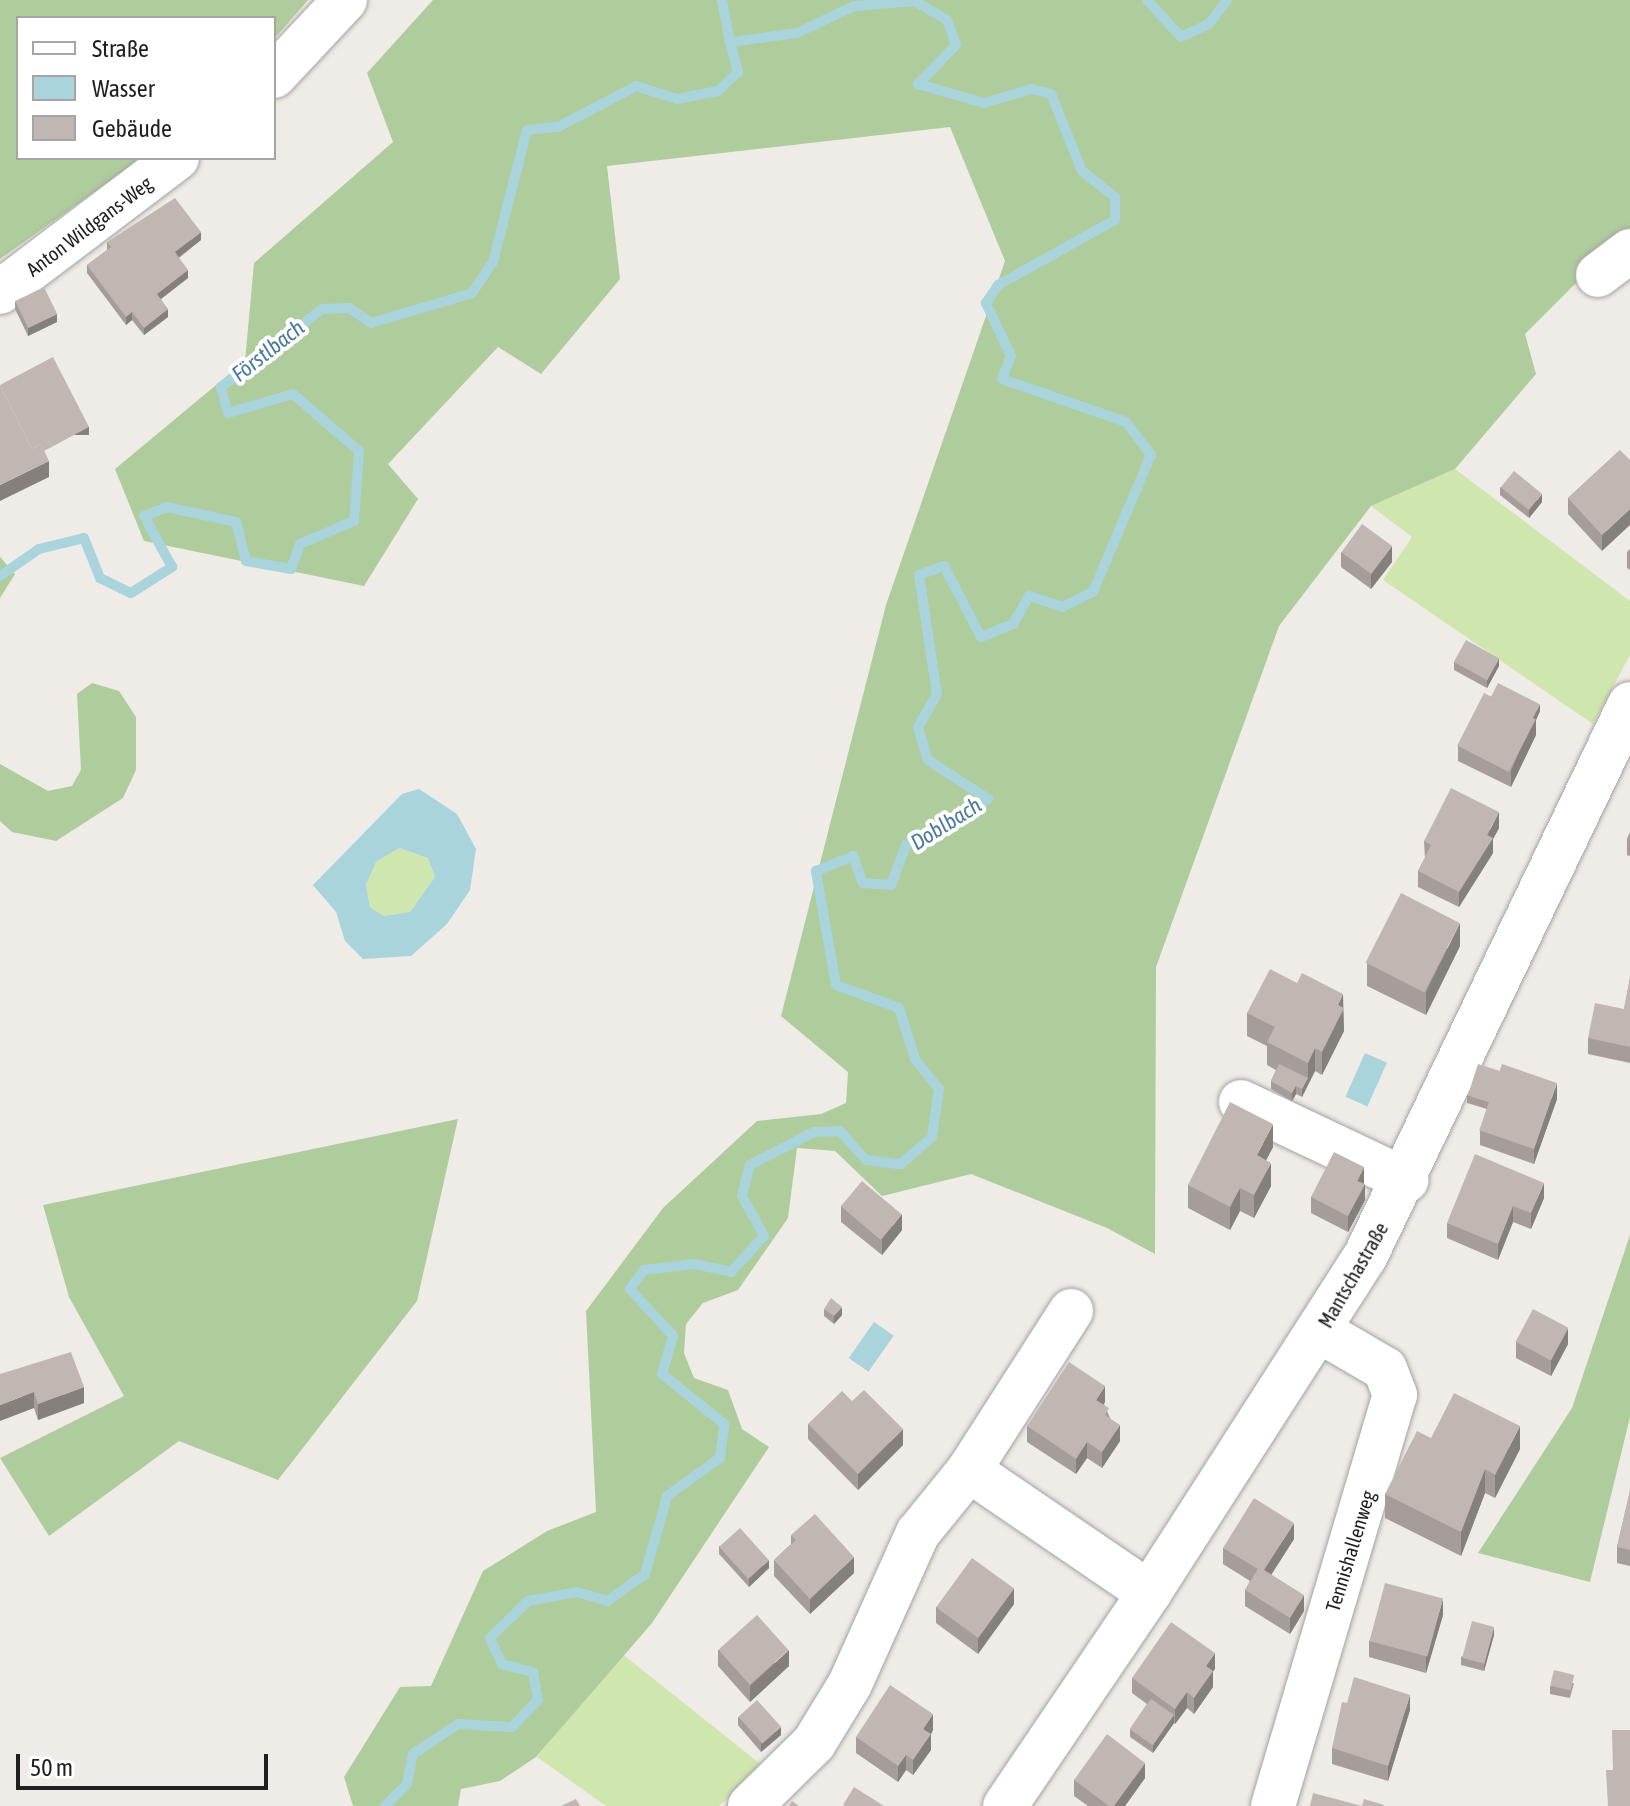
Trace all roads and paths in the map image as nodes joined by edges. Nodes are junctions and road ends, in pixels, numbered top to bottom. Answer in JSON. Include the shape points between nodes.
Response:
{"nodes":[{"id":1,"x":345,"y":0,"type":"edge"},
{"id":2,"x":276,"y":74,"type":"edge"},
{"id":3,"x":174,"y":160,"type":"edge"},
{"id":4,"x":0,"y":292,"type":"edge"},
{"id":5,"x":1630,"y":704,"type":"edge"},
{"id":6,"x":1241,"y":1102,"type":"dead end"},
{"id":7,"x":1406,"y":1180,"type":"junction"},
{"id":8,"x":1071,"y":1311,"type":"dead end"},
{"id":9,"x":1320,"y":1331,"type":"junction"},
{"id":10,"x":969,"y":1470,"type":"junction"},
{"id":11,"x":1149,"y":1593,"type":"junction"},
{"id":12,"x":750,"y":1806,"type":"edge"},
{"id":13,"x":1005,"y":1806,"type":"edge"},
{"id":14,"x":1273,"y":1806,"type":"edge"}],
"edges":[{"from":1,"to":2,"type":"street"},
{"from":3,"to":4,"type":"street","name":"Anton Wildgans-Weg"},
{"from":5,"to":7,"type":"street","name":"Mantschastraße"},
{"from":6,"to":7,"type":"street"},
{"from":7,"to":9,"type":"street","name":"Mantschastraße"},
{"from":8,"to":10,"type":"street"},
{"from":9,"to":11,"type":"street","name":"Mantschastraße"},
{"from":9,"to":14,"type":"street","name":"Tennishallenweg","via":[[1385,1369],[1395,1395]]},
{"from":10,"to":11,"type":"street"},
{"from":10,"to":12,"type":"street","via":[[918,1533],[850,1684],[814,1743]]},
{"from":11,"to":13,"type":"street","name":"Mantschastraße"}]}
